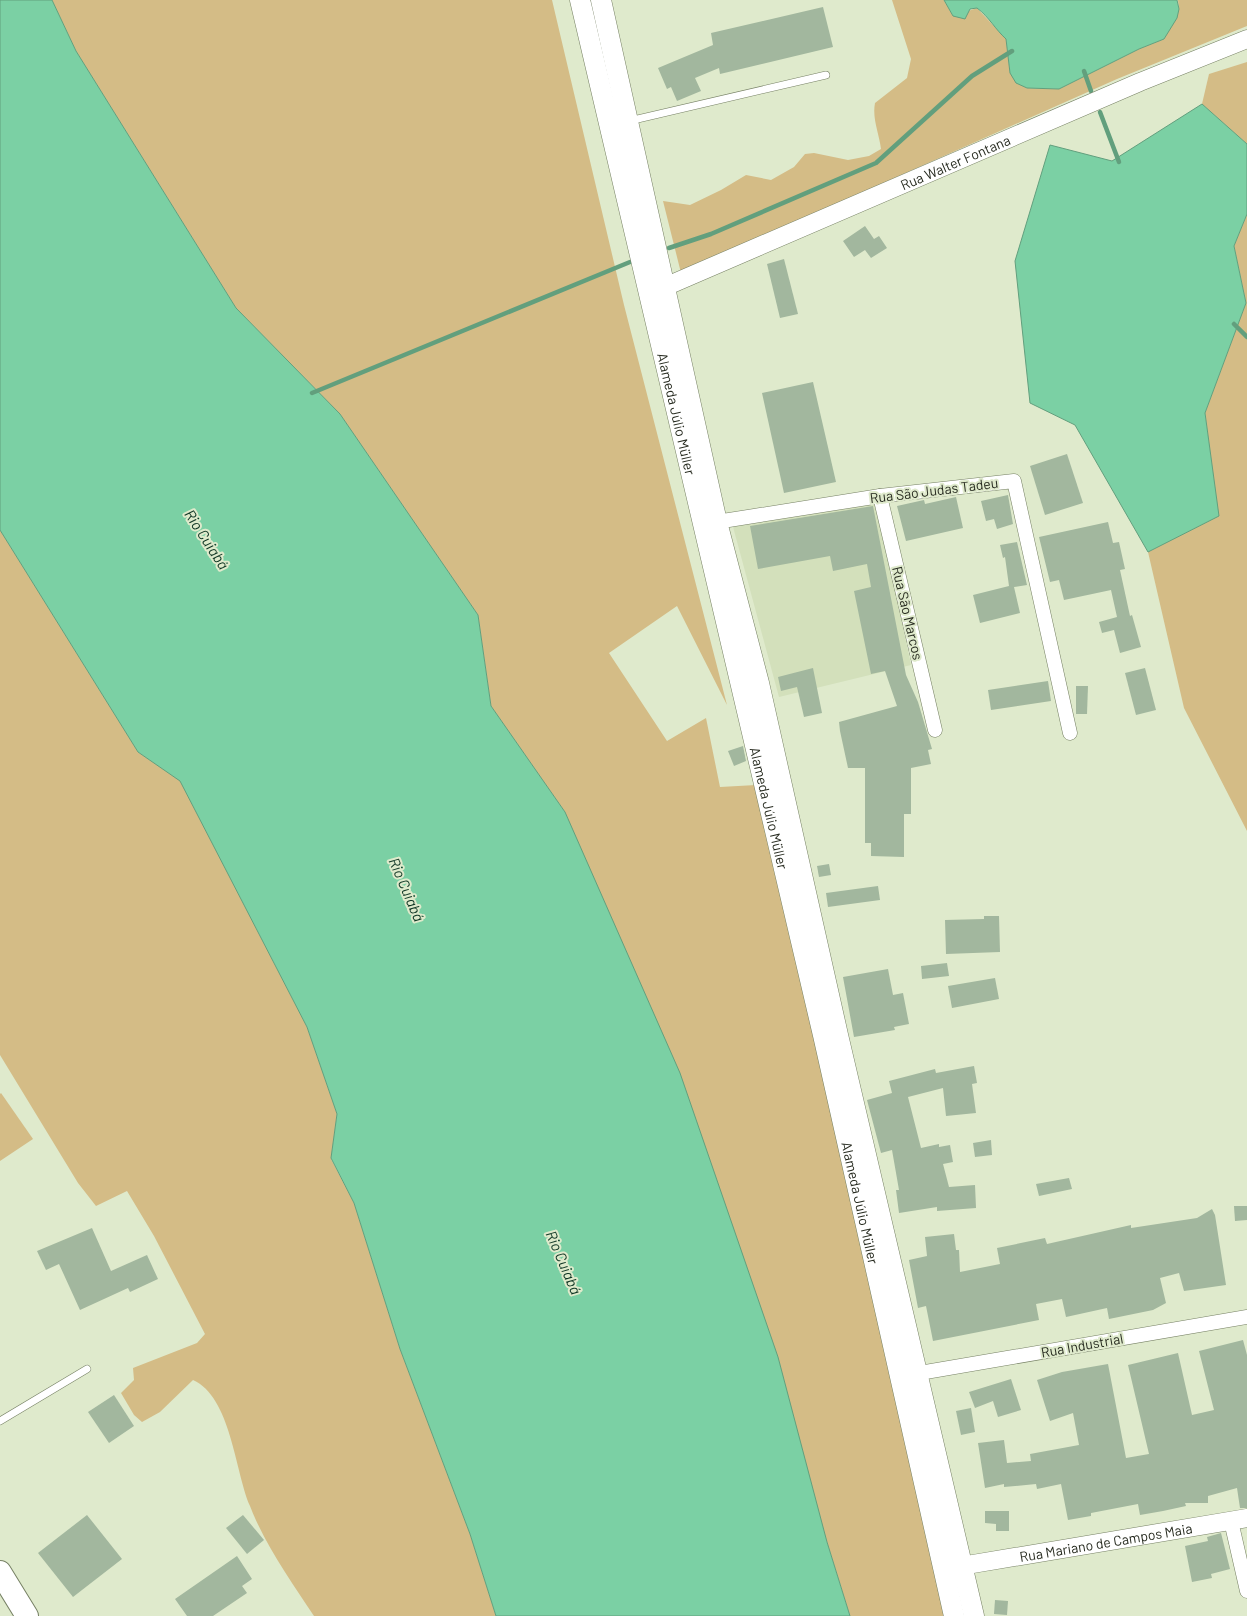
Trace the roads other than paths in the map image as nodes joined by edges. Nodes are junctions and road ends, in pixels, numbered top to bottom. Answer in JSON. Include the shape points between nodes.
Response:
{"nodes":[{"id":1,"x":580,"y":0,"type":"edge"},
{"id":2,"x":601,"y":0,"type":"edge"},
{"id":3,"x":1247,"y":39,"type":"edge"},
{"id":4,"x":826,"y":75,"type":"dead end"},
{"id":5,"x":618,"y":124,"type":"junction"},
{"id":6,"x":656,"y":291,"type":"junction"},
{"id":7,"x":880,"y":496,"type":"junction"},
{"id":8,"x":710,"y":523,"type":"junction"},
{"id":9,"x":936,"y":730,"type":"dead end"},
{"id":10,"x":1070,"y":733,"type":"dead end"},
{"id":11,"x":1247,"y":1317,"type":"edge"},
{"id":12,"x":87,"y":1368,"type":"dead end"},
{"id":13,"x":908,"y":1375,"type":"junction"},
{"id":14,"x":0,"y":1421,"type":"edge"},
{"id":15,"x":1239,"y":1520,"type":"edge"},
{"id":16,"x":964,"y":1565,"type":"junction"},
{"id":17,"x":944,"y":1568,"type":"junction"},
{"id":18,"x":0,"y":1572,"type":"edge"},
{"id":19,"x":1247,"y":1591,"type":"edge"},
{"id":20,"x":27,"y":1616,"type":"edge"},
{"id":21,"x":954,"y":1616,"type":"edge"},
{"id":22,"x":974,"y":1616,"type":"edge"}],
"edges":[{"from":1,"to":5,"type":"main road","name":"Alameda Júlio Müller"},
{"from":2,"to":5,"type":"main road","name":"Alameda Júlio Müller"},
{"from":3,"to":6,"type":"street","name":"Rua Walter Fontana","via":[[1130,86]]},
{"from":4,"to":5,"type":"lane"},
{"from":5,"to":6,"type":"main road","name":"Alameda Júlio Müller"},
{"from":6,"to":8,"type":"main road","name":"Alameda Júlio Müller"},
{"from":7,"to":8,"type":"street","name":"Rua São Judas Tadeu"},
{"from":7,"to":9,"type":"street","name":"Rua São Marcos"},
{"from":7,"to":10,"type":"street","name":"Rua São Judas Tadeu","via":[[1014,481]]},
{"from":8,"to":13,"type":"main road","name":"Alameda Júlio Müller","via":[[759,682]]},
{"from":11,"to":13,"type":"street","name":"Rua Industrial"},
{"from":12,"to":14,"type":"lane"},
{"from":13,"to":16,"type":"main road","name":"Alameda Júlio Müller"},
{"from":13,"to":17,"type":"main road","name":"Alameda Júlio Müller"},
{"from":15,"to":16,"type":"street","name":"Rua Mariano de Campos Maia"},
{"from":15,"to":19,"type":"street"},
{"from":16,"to":17,"type":"street","name":"Rua Mariano de Campos Maia"},
{"from":16,"to":22,"type":"main road","name":"Alameda Júlio Müller"},
{"from":17,"to":21,"type":"main road","name":"Alameda Júlio Müller"},
{"from":18,"to":20,"type":"main road"}]}
